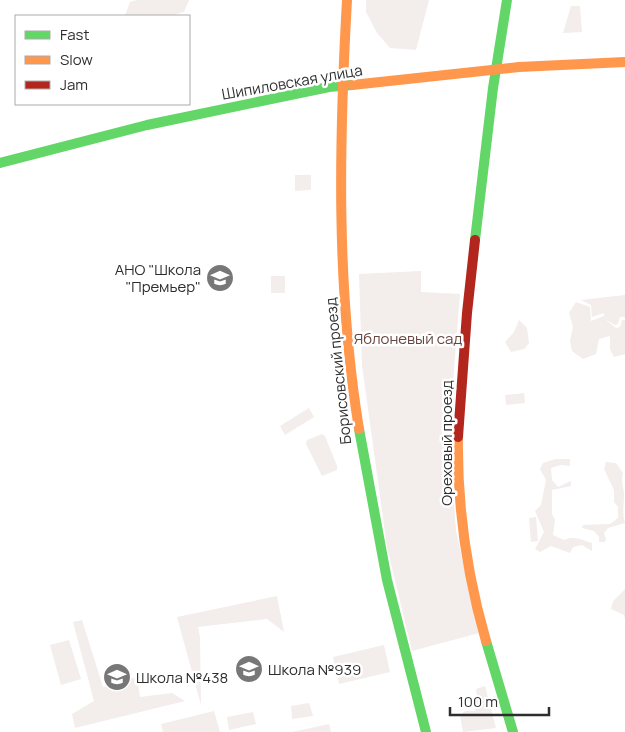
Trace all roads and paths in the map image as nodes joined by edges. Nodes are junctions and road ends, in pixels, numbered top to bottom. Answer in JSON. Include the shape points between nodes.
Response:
{"nodes":[{"id":1,"x":346,"y":0,"type":"edge"},
{"id":2,"x":507,"y":0,"type":"edge"},
{"id":3,"x":625,"y":62,"type":"edge"},
{"id":4,"x":496,"y":69,"type":"junction"},
{"id":5,"x":342,"y":85,"type":"junction"},
{"id":6,"x":0,"y":163,"type":"edge"},
{"id":7,"x":426,"y":732,"type":"edge"},
{"id":8,"x":513,"y":732,"type":"edge"}],
"edges":[{"from":1,"to":5,"type":"street","name":"Борисовский проезд"},
{"from":2,"to":4,"type":"street","name":"Ореховый проезд"},
{"from":3,"to":4,"type":"street","name":"Шипиловская улица"},
{"from":4,"to":5,"type":"street","name":"Шипиловская улица"},
{"from":4,"to":8,"type":"street","name":"Ореховый проезд","via":[[467,313],[458,453],[462,527],[469,565],[479,615]]},
{"from":5,"to":6,"type":"street","name":"Шипиловская улица","via":[[147,124]]},
{"from":5,"to":7,"type":"street","name":"Борисовский проезд","via":[[344,288],[360,442],[383,564]]}]}
